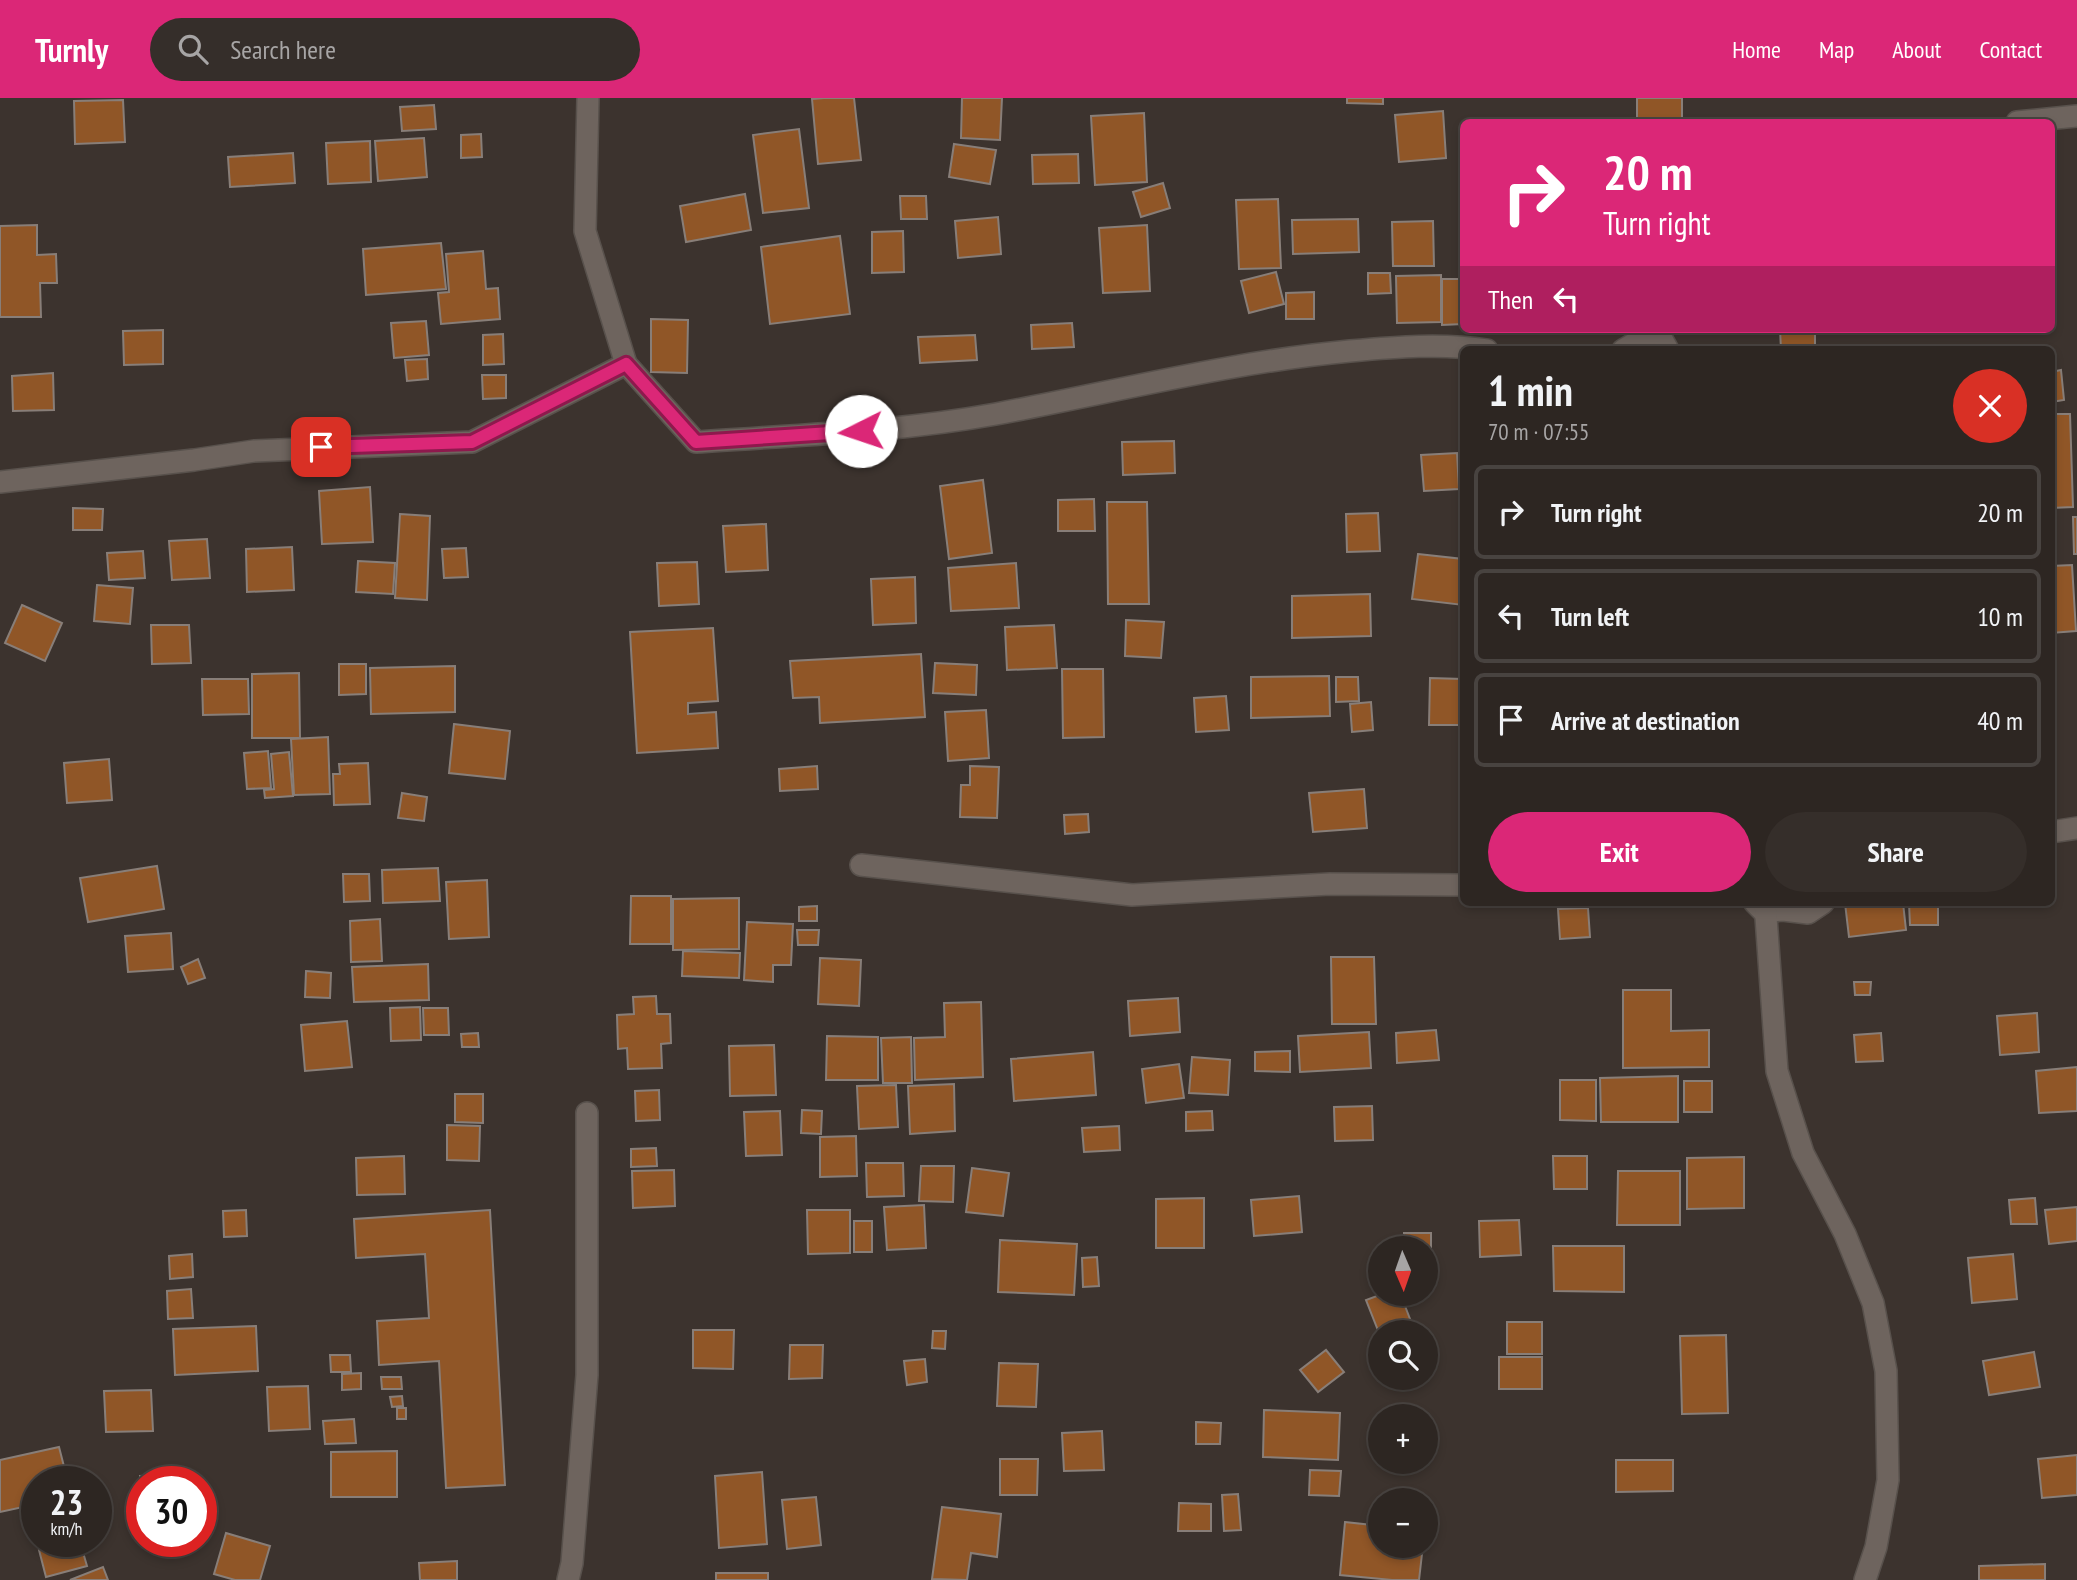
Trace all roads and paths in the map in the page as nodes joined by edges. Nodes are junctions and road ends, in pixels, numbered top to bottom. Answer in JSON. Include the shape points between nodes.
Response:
{"nodes":[{"id":1,"x":588,"y":98,"type":"edge"},
{"id":2,"x":2077,"y":116,"type":"edge"},
{"id":3,"x":2047,"y":119,"type":"edge"},
{"id":4,"x":1652,"y":333,"type":"edge"},
{"id":5,"x":1462,"y":346,"type":"edge"},
{"id":6,"x":1630,"y":346,"type":"edge"},
{"id":7,"x":626,"y":364,"type":"junction"},
{"id":8,"x":0,"y":482,"type":"edge"},
{"id":9,"x":2077,"y":828,"type":"edge"},
{"id":10,"x":2055,"y":831,"type":"edge"},
{"id":11,"x":861,"y":865,"type":"dead end"},
{"id":12,"x":1460,"y":885,"type":"edge"},
{"id":13,"x":1761,"y":906,"type":"edge"},
{"id":14,"x":1818,"y":906,"type":"edge"},
{"id":15,"x":587,"y":1113,"type":"dead end"},
{"id":16,"x":568,"y":1580,"type":"edge"},
{"id":17,"x":1865,"y":1580,"type":"edge"}],
"edges":[{"from":1,"to":7,"type":"street","via":[[585,232]]},
{"from":2,"to":3,"type":"street"},
{"from":4,"to":6,"type":"street"},
{"from":5,"to":7,"type":"street","via":[[1293,356],[993,415],[861,431],[696,442]]},
{"from":7,"to":8,"type":"street","via":[[472,442],[254,451]]},
{"from":9,"to":10,"type":"street"},
{"from":11,"to":12,"type":"street","via":[[1132,895],[1330,884]]},
{"from":13,"to":14,"type":"street","via":[[1808,913]]},
{"from":13,"to":17,"type":"street","via":[[1776,1071],[1803,1153],[1845,1234],[1873,1303],[1886,1371],[1888,1480]]},
{"from":15,"to":16,"type":"street","via":[[587,1376]]}]}
